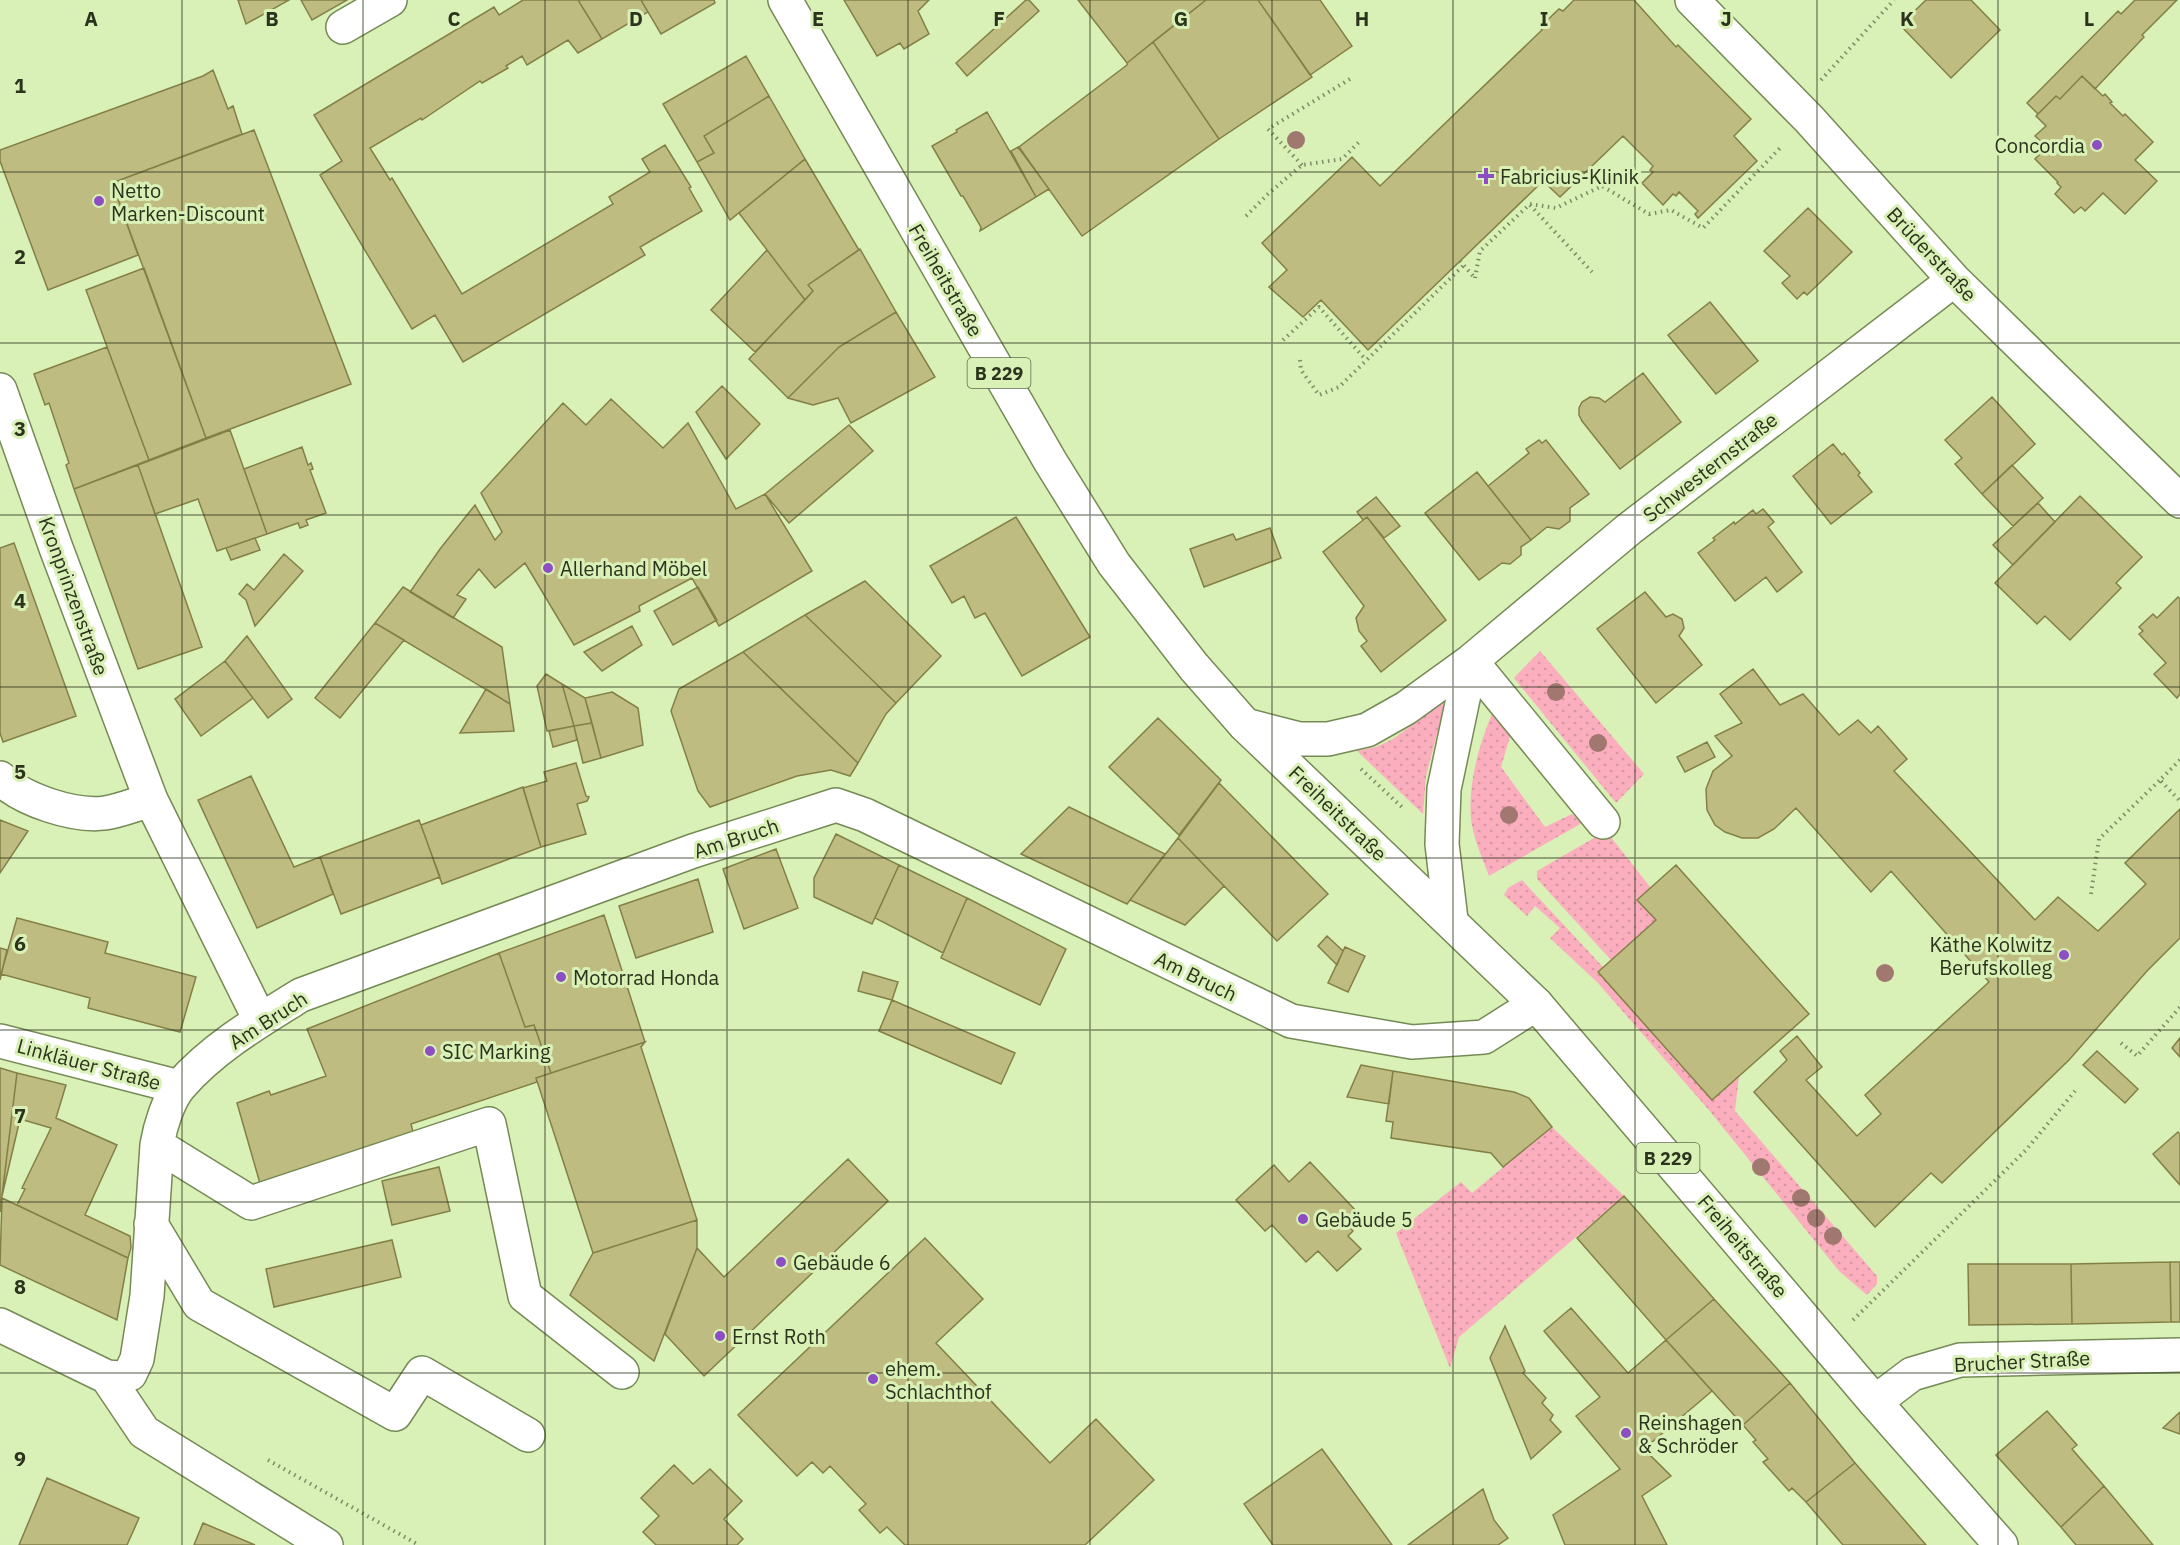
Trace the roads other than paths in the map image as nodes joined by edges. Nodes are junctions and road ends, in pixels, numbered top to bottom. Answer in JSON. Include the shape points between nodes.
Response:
{"nodes":[{"id":1,"x":390,"y":0,"type":"edge"},
{"id":2,"x":784,"y":0,"type":"edge"},
{"id":3,"x":1692,"y":0,"type":"edge"},
{"id":4,"x":343,"y":27,"type":"dead end"},
{"id":5,"x":1954,"y":280,"type":"junction"},
{"id":6,"x":0,"y":390,"type":"edge"},
{"id":7,"x":2180,"y":501,"type":"edge"},
{"id":8,"x":1471,"y":661,"type":"junction"},
{"id":9,"x":1245,"y":725,"type":"junction"},
{"id":10,"x":0,"y":778,"type":"edge"},
{"id":11,"x":150,"y":800,"type":"junction"},
{"id":12,"x":1603,"y":822,"type":"dead end"},
{"id":13,"x":1451,"y":920,"type":"junction"},
{"id":14,"x":1536,"y":1004,"type":"junction"},
{"id":15,"x":260,"y":1020,"type":"junction"},
{"id":16,"x":0,"y":1041,"type":"edge"},
{"id":17,"x":179,"y":1087,"type":"junction"},
{"id":18,"x":157,"y":1145,"type":"junction"},
{"id":19,"x":151,"y":1224,"type":"junction"},
{"id":20,"x":0,"y":1324,"type":"edge"},
{"id":21,"x":2180,"y":1355,"type":"edge"},
{"id":22,"x":622,"y":1372,"type":"dead end"},
{"id":23,"x":107,"y":1377,"type":"junction"},
{"id":24,"x":1875,"y":1402,"type":"junction"},
{"id":25,"x":528,"y":1436,"type":"dead end"},
{"id":26,"x":326,"y":1545,"type":"edge"},
{"id":27,"x":2001,"y":1545,"type":"edge"}],
"edges":[{"from":1,"to":4,"type":"street"},
{"from":2,"to":9,"type":"street","name":"Freiheitstraße","number":"B 229","via":[[1050,461],[1114,564]]},
{"from":3,"to":5,"type":"street","name":"Brüderstraße","via":[[1803,113]]},
{"from":5,"to":7,"type":"street","name":"Brüderstraße"},
{"from":5,"to":8,"type":"street","name":"Schwesternstraße","via":[[1629,530]]},
{"from":6,"to":11,"type":"street","name":"Kronprinzenstraße"},
{"from":8,"to":9,"type":"street","name":"Schwesternstraße","via":[[1406,708],[1367,730],[1328,739],[1299,739]]},
{"from":8,"to":12,"type":"street"},
{"from":8,"to":13,"type":"street","via":[[1444,789],[1442,844]]},
{"from":9,"to":13,"type":"street","name":"Freiheitstraße","number":"B 229"},
{"from":10,"to":11,"type":"street","via":[[11,789],[58,809],[104,813]]},
{"from":11,"to":15,"type":"street","name":"Kronprinzenstraße"},
{"from":13,"to":14,"type":"street","name":"Freiheitstraße","number":"B 229"},
{"from":14,"to":15,"type":"street","name":"Am Bruch","via":[[1485,1037],[1412,1042],[1291,1021],[865,815],[836,805],[693,851],[301,995]]},
{"from":14,"to":24,"type":"street","name":"Freiheitstraße","number":"B 229"},
{"from":15,"to":17,"type":"street","name":"Am Bruch"},
{"from":16,"to":17,"type":"street","name":"Linkläuer Straße"},
{"from":17,"to":18,"type":"street","name":"Am Bruch","via":[[161,1125]]},
{"from":18,"to":19,"type":"street","name":"Am Bruch"},
{"from":18,"to":22,"type":"street","via":[[252,1203],[489,1124],[525,1296]]},
{"from":19,"to":23,"type":"street","name":"Am Bruch","via":[[147,1296],[137,1359],[130,1374]]},
{"from":19,"to":25,"type":"street","via":[[199,1304],[395,1414],[422,1373]]},
{"from":20,"to":23,"type":"street"},
{"from":21,"to":24,"type":"street","name":"Brucher Straße","via":[[1960,1360],[1912,1374]]},
{"from":23,"to":26,"type":"street","via":[[144,1432]]},
{"from":24,"to":27,"type":"street","name":"Freiheitstraße","number":"B 229"}]}
